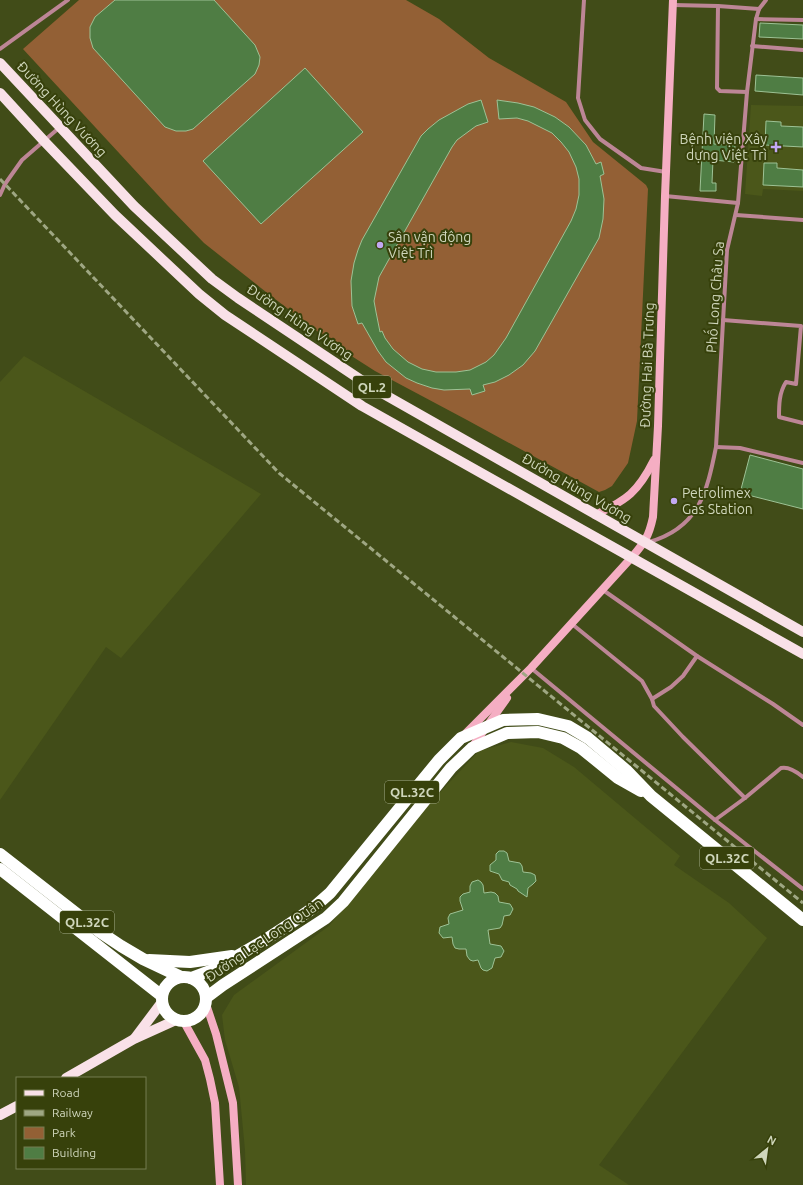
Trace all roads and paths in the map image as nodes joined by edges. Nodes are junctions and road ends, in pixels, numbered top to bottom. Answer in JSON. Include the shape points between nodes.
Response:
{"nodes":[{"id":1,"x":68,"y":0,"type":"edge"},
{"id":2,"x":584,"y":0,"type":"edge"},
{"id":3,"x":766,"y":0,"type":"edge"},
{"id":4,"x":673,"y":2,"type":"edge"},
{"id":5,"x":718,"y":6,"type":"junction"},
{"id":6,"x":759,"y":9,"type":"junction"},
{"id":7,"x":756,"y":19,"type":"junction"},
{"id":8,"x":803,"y":20,"type":"edge"},
{"id":9,"x":752,"y":46,"type":"junction"},
{"id":10,"x":0,"y":49,"type":"edge"},
{"id":11,"x":803,"y":50,"type":"edge"},
{"id":12,"x":0,"y":63,"type":"edge"},
{"id":13,"x":747,"y":92,"type":"junction"},
{"id":14,"x":0,"y":93,"type":"edge"},
{"id":15,"x":60,"y":127,"type":"junction"},
{"id":16,"x":44,"y":141,"type":"junction"},
{"id":17,"x":666,"y":172,"type":"junction"},
{"id":18,"x":0,"y":195,"type":"edge"},
{"id":19,"x":665,"y":196,"type":"junction"},
{"id":20,"x":738,"y":203,"type":"junction"},
{"id":21,"x":736,"y":215,"type":"junction"},
{"id":22,"x":803,"y":220,"type":"edge"},
{"id":23,"x":723,"y":320,"type":"junction"},
{"id":24,"x":803,"y":423,"type":"edge"},
{"id":25,"x":716,"y":446,"type":"junction"},
{"id":26,"x":656,"y":456,"type":"junction"},
{"id":27,"x":803,"y":463,"type":"edge"},
{"id":28,"x":595,"y":515,"type":"junction"},
{"id":29,"x":644,"y":543,"type":"junction"},
{"id":30,"x":632,"y":558,"type":"junction"},
{"id":31,"x":603,"y":590,"type":"junction"},
{"id":32,"x":572,"y":624,"type":"junction"},
{"id":33,"x":803,"y":632,"type":"edge"},
{"id":34,"x":803,"y":654,"type":"edge"},
{"id":35,"x":697,"y":656,"type":"junction"},
{"id":36,"x":531,"y":668,"type":"junction"},
{"id":37,"x":519,"y":681,"type":"junction"},
{"id":38,"x":652,"y":699,"type":"junction"},
{"id":39,"x":803,"y":725,"type":"edge"},
{"id":40,"x":487,"y":727,"type":"junction"},
{"id":41,"x":461,"y":738,"type":"junction"},
{"id":42,"x":472,"y":748,"type":"junction"},
{"id":43,"x":803,"y":777,"type":"edge"},
{"id":44,"x":651,"y":796,"type":"junction"},
{"id":45,"x":745,"y":798,"type":"junction"},
{"id":46,"x":715,"y":820,"type":"junction"},
{"id":47,"x":0,"y":854,"type":"edge"},
{"id":48,"x":0,"y":869,"type":"edge"},
{"id":49,"x":803,"y":888,"type":"edge"},
{"id":50,"x":803,"y":920,"type":"edge"},
{"id":51,"x":241,"y":954,"type":"junction"},
{"id":52,"x":143,"y":959,"type":"junction"},
{"id":53,"x":186,"y":978,"type":"junction"},
{"id":54,"x":162,"y":999,"type":"junction"},
{"id":55,"x":206,"y":1001,"type":"junction"},
{"id":56,"x":180,"y":1021,"type":"junction"},
{"id":57,"x":134,"y":1039,"type":"junction"},
{"id":58,"x":68,"y":1077,"type":"edge"},
{"id":59,"x":16,"y":1107,"type":"edge"},
{"id":60,"x":0,"y":1115,"type":"edge"},
{"id":61,"x":220,"y":1185,"type":"edge"},
{"id":62,"x":238,"y":1185,"type":"edge"}],
"edges":[{"from":1,"to":10,"type":"street"},
{"from":2,"to":17,"type":"street","via":[[578,98],[585,120],[600,139],[641,168]]},
{"from":3,"to":6,"type":"street","name":"Phố Long Châu Sa"},
{"from":4,"to":5,"type":"street"},
{"from":4,"to":17,"type":"street","name":"Đường Hai Bà Trưng"},
{"from":5,"to":6,"type":"street"},
{"from":5,"to":13,"type":"street","via":[[717,88],[720,91]]},
{"from":6,"to":7,"type":"street","name":"Phố Long Châu Sa"},
{"from":7,"to":8,"type":"street"},
{"from":7,"to":9,"type":"street","name":"Phố Long Châu Sa"},
{"from":9,"to":11,"type":"street"},
{"from":9,"to":13,"type":"street","name":"Phố Long Châu Sa"},
{"from":12,"to":15,"type":"main road","name":"Đường Hùng Vương","number":"QL.2"},
{"from":13,"to":20,"type":"street","name":"Phố Long Châu Sa"},
{"from":14,"to":16,"type":"main road","number":"QL.2"},
{"from":15,"to":16,"type":"street"},
{"from":15,"to":28,"type":"main road","name":"Đường Hùng Vương","number":"QL.2","via":[[134,206],[212,279],[238,298],[373,388]]},
{"from":16,"to":18,"type":"street","via":[[22,160]]},
{"from":16,"to":30,"type":"main road","number":"QL.2","via":[[115,215],[225,315],[362,406]]},
{"from":17,"to":19,"type":"street","name":"Đường Hai Bà Trưng"},
{"from":19,"to":20,"type":"street"},
{"from":19,"to":26,"type":"street","name":"Đường Hai Bà Trưng"},
{"from":20,"to":21,"type":"street","name":"Phố Long Châu Sa"},
{"from":21,"to":22,"type":"street"},
{"from":21,"to":23,"type":"street","name":"Phố Long Châu Sa","via":[[727,250]]},
{"from":23,"to":24,"type":"street","via":[[801,326],[796,384],[786,382],[778,404],[779,418]]},
{"from":23,"to":25,"type":"street","name":"Phố Long Châu Sa"},
{"from":25,"to":27,"type":"street","via":[[740,448]]},
{"from":25,"to":29,"type":"street","name":"Phố Long Châu Sa","via":[[707,487],[690,519],[670,534]]},
{"from":26,"to":28,"type":"street","via":[[636,490],[619,503]]},
{"from":26,"to":29,"type":"street","name":"Đường Hai Bà Trưng","via":[[653,517]]},
{"from":28,"to":29,"type":"main road","name":"Đường Hùng Vương","number":"QL.2"},
{"from":29,"to":30,"type":"street","name":"Đường Hai Bà Trưng"},
{"from":29,"to":33,"type":"main road","name":"Đường Hùng Vương","number":"QL.2"},
{"from":30,"to":31,"type":"street","name":"Đường Hai Bà Trưng"},
{"from":30,"to":34,"type":"main road","number":"QL.2"},
{"from":31,"to":32,"type":"street","name":"Đường Hai Bà Trưng"},
{"from":31,"to":35,"type":"street"},
{"from":32,"to":36,"type":"street","name":"Đường Hai Bà Trưng"},
{"from":32,"to":38,"type":"street","via":[[642,681]]},
{"from":35,"to":38,"type":"street","via":[[683,676]]},
{"from":35,"to":39,"type":"street"},
{"from":36,"to":37,"type":"street","name":"Đường Hai Bà Trưng"},
{"from":36,"to":46,"type":"street"},
{"from":37,"to":40,"type":"street","name":"Đường Hai Bà Trưng"},
{"from":37,"to":41,"type":"street","name":"Đường Hai Bà Trưng"},
{"from":38,"to":45,"type":"street","via":[[654,706],[683,737]]},
{"from":40,"to":41,"type":"highway","name":"Đường Lạc Long Quân","number":"QL.32C"},
{"from":40,"to":42,"type":"street","name":"Đường Hai Bà Trưng"},
{"from":40,"to":44,"type":"highway","name":"Đường Lạc Long Quân","number":"QL.32C","via":[[503,720],[538,719],[568,726],[599,747]]},
{"from":41,"to":51,"type":"highway","name":"Đường Lạc Long Quân","number":"QL.32C","via":[[439,760],[330,893],[313,908]]},
{"from":42,"to":44,"type":"highway","name":"Đường Lạc Long Quân","number":"QL.32C","via":[[507,733],[538,732],[563,738],[581,748],[618,778]]},
{"from":42,"to":55,"type":"highway","name":"Đường Lạc Long Quân","number":"QL.32C","via":[[451,768],[338,907],[326,918],[224,985]]},
{"from":43,"to":45,"type":"street","via":[[791,769],[781,768]]},
{"from":44,"to":50,"type":"highway","name":"Đường Lạc Long Quân","number":"QL.32C"},
{"from":45,"to":46,"type":"street"},
{"from":46,"to":49,"type":"street"},
{"from":47,"to":52,"type":"highway","number":"QL.32C","via":[[100,932]]},
{"from":48,"to":54,"type":"highway","number":"QL.32C"},
{"from":51,"to":52,"type":"highway","via":[[190,962]]},
{"from":51,"to":53,"type":"highway","name":"Đường Lạc Long Quân","number":"QL.32C","via":[[215,969]]},
{"from":52,"to":53,"type":"highway","number":"QL.32C"},
{"from":53,"to":54,"type":"highway","number":"QL.32C","via":[[174,979],[168,984]]},
{"from":53,"to":55,"type":"highway","number":"QL.32C","via":[[202,985]]},
{"from":54,"to":56,"type":"highway","number":"QL.32C","via":[[167,1013]]},
{"from":54,"to":57,"type":"main road"},
{"from":55,"to":56,"type":"highway","number":"QL.32C","via":[[198,1017]]},
{"from":55,"to":62,"type":"street","via":[[233,1103]]},
{"from":56,"to":57,"type":"main road"},
{"from":56,"to":61,"type":"street","via":[[205,1060],[210,1079],[215,1103]]},
{"from":57,"to":58,"type":"main road"},
{"from":59,"to":60,"type":"main road"}]}
